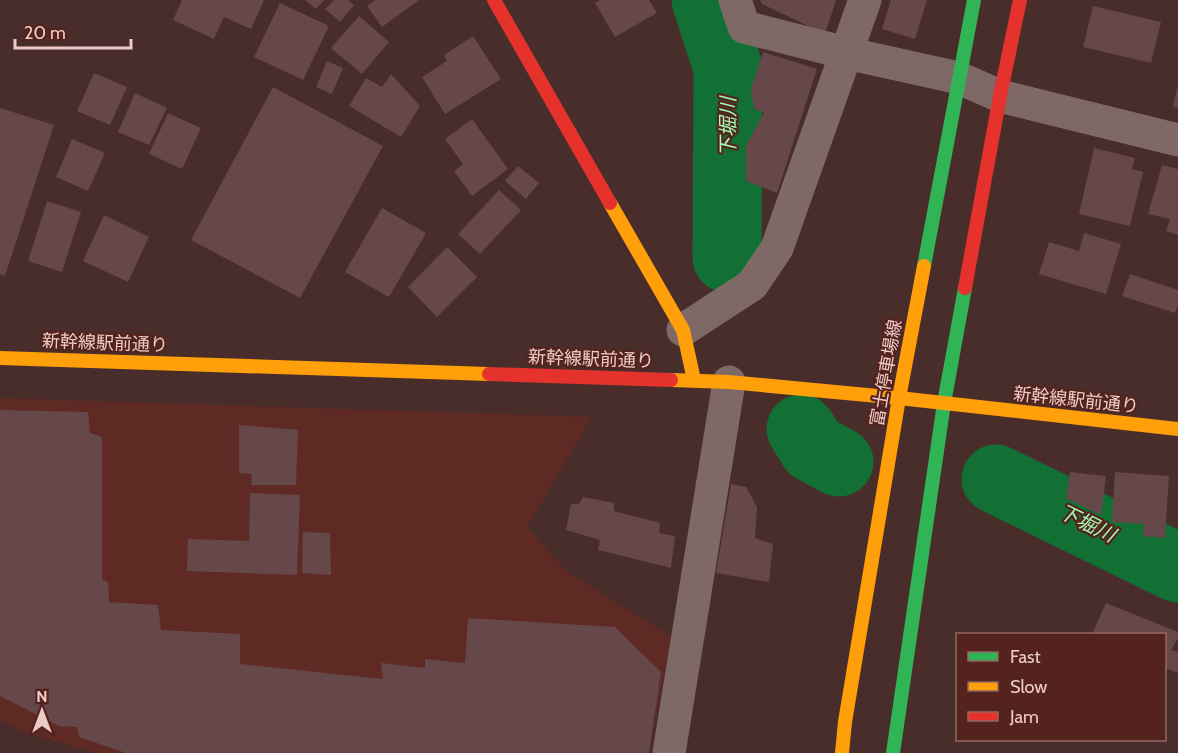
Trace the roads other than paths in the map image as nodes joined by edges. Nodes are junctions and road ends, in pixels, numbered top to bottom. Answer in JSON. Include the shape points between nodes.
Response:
{"nodes":[{"id":1,"x":494,"y":0,"type":"edge"},
{"id":2,"x":735,"y":0,"type":"edge"},
{"id":3,"x":865,"y":0,"type":"edge"},
{"id":4,"x":974,"y":0,"type":"edge"},
{"id":5,"x":1020,"y":0,"type":"edge"},
{"id":6,"x":846,"y":54,"type":"junction"},
{"id":7,"x":959,"y":78,"type":"junction"},
{"id":8,"x":1000,"y":96,"type":"junction"},
{"id":9,"x":1178,"y":140,"type":"edge"},
{"id":10,"x":682,"y":330,"type":"junction"},
{"id":11,"x":0,"y":358,"type":"edge"},
{"id":12,"x":694,"y":380,"type":"junction"},
{"id":13,"x":729,"y":382,"type":"junction"},
{"id":14,"x":899,"y":398,"type":"junction"},
{"id":15,"x":944,"y":403,"type":"junction"},
{"id":16,"x":1178,"y":429,"type":"edge"},
{"id":17,"x":669,"y":753,"type":"edge"},
{"id":18,"x":842,"y":753,"type":"edge"},
{"id":19,"x":893,"y":753,"type":"edge"}],
"edges":[{"from":1,"to":10,"type":"street"},
{"from":2,"to":6,"type":"street","via":[[744,27]]},
{"from":3,"to":6,"type":"street"},
{"from":4,"to":7,"type":"street","name":"富士停車場線"},
{"from":5,"to":8,"type":"street"},
{"from":6,"to":7,"type":"street"},
{"from":6,"to":10,"type":"street","via":[[777,248],[752,285]]},
{"from":7,"to":8,"type":"street"},
{"from":7,"to":14,"type":"street","name":"富士停車場線"},
{"from":8,"to":9,"type":"street"},
{"from":8,"to":15,"type":"street"},
{"from":10,"to":12,"type":"street"},
{"from":11,"to":12,"type":"street","name":"新幹線駅前通り"},
{"from":12,"to":13,"type":"street","name":"新幹線駅前通り"},
{"from":13,"to":14,"type":"street","name":"新幹線駅前通り"},
{"from":13,"to":17,"type":"street"},
{"from":14,"to":15,"type":"street","name":"新幹線駅前通り"},
{"from":14,"to":18,"type":"street","name":"富士停車場線"},
{"from":15,"to":16,"type":"street","name":"新幹線駅前通り"},
{"from":15,"to":19,"type":"street"}]}
